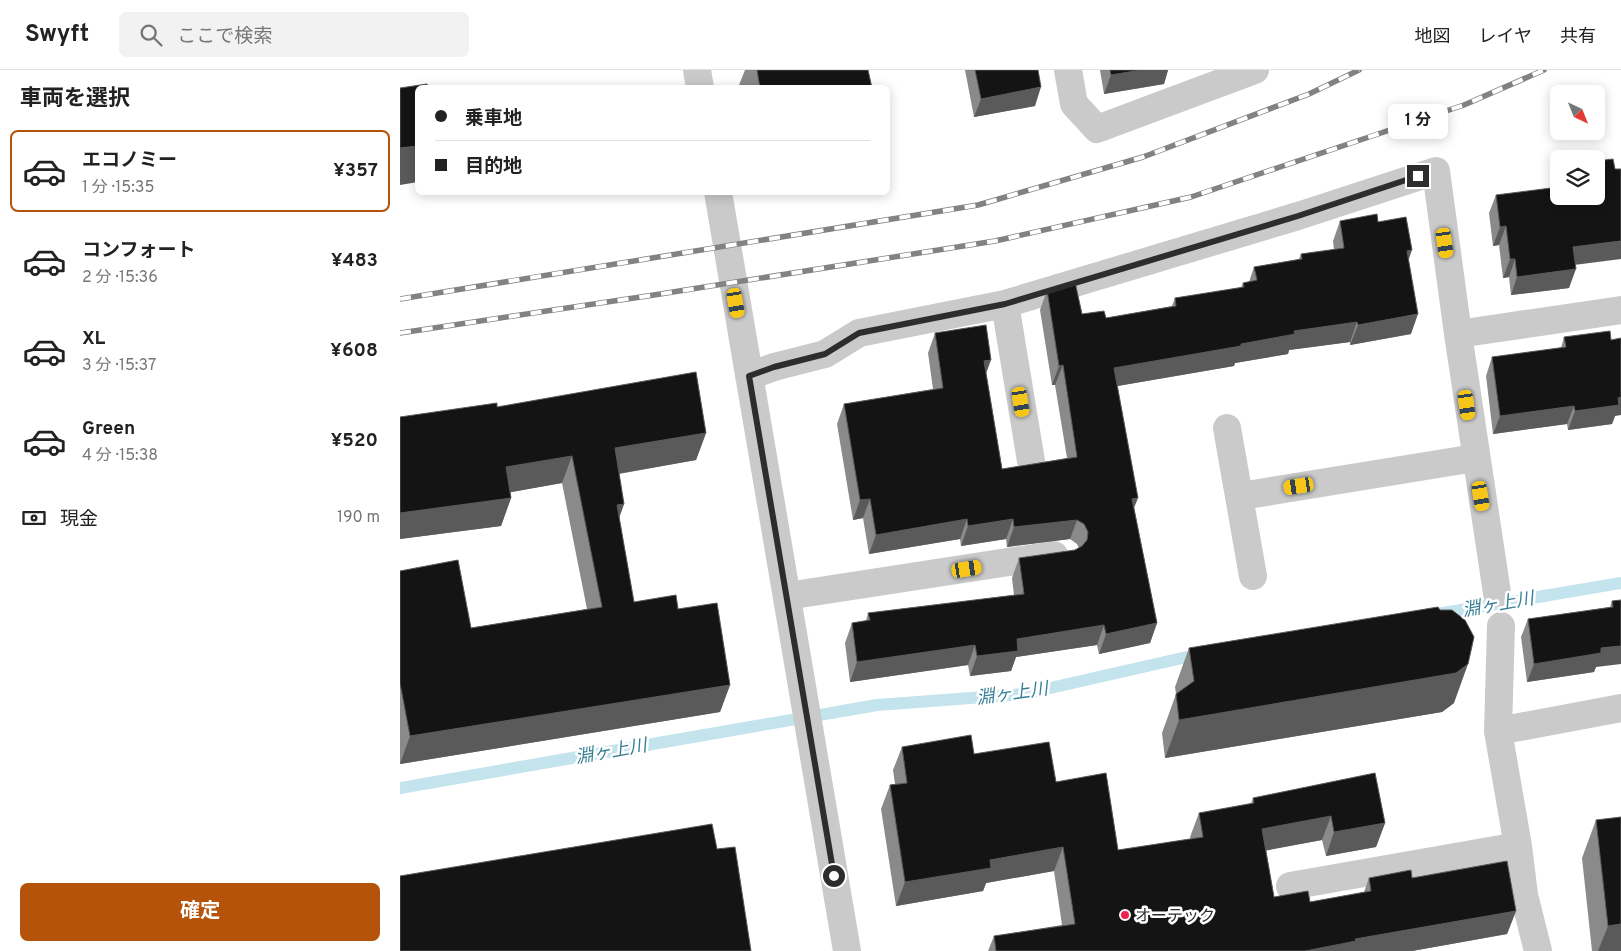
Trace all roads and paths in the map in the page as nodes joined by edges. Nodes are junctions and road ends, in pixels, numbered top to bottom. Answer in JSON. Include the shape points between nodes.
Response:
{"nodes":[{"id":1,"x":697,"y":70,"type":"edge"},
{"id":2,"x":1068,"y":70,"type":"edge"},
{"id":3,"x":1255,"y":70,"type":"edge"},
{"id":4,"x":700,"y":85,"type":"edge"},
{"id":5,"x":719,"y":195,"type":"edge"},
{"id":6,"x":1005,"y":304,"type":"junction"},
{"id":7,"x":1621,"y":310,"type":"edge"},
{"id":8,"x":1458,"y":334,"type":"junction"},
{"id":9,"x":749,"y":376,"type":"junction"},
{"id":10,"x":1227,"y":428,"type":"dead end"},
{"id":11,"x":1475,"y":458,"type":"junction"},
{"id":12,"x":1031,"y":461,"type":"dead end"},
{"id":13,"x":1240,"y":496,"type":"junction"},
{"id":14,"x":1065,"y":554,"type":"edge"},
{"id":15,"x":1253,"y":576,"type":"dead end"},
{"id":16,"x":1497,"y":593,"type":"dead end"},
{"id":17,"x":786,"y":596,"type":"junction"},
{"id":18,"x":1501,"y":626,"type":"dead end"},
{"id":19,"x":1621,"y":708,"type":"edge"},
{"id":20,"x":1498,"y":731,"type":"junction"},
{"id":21,"x":1518,"y":846,"type":"junction"},
{"id":22,"x":1290,"y":886,"type":"dead end"},
{"id":23,"x":847,"y":951,"type":"edge"},
{"id":24,"x":1538,"y":951,"type":"edge"}],
"edges":[{"from":1,"to":4,"type":"street"},
{"from":2,"to":3,"type":"street","via":[[1074,104],[1097,128]]},
{"from":5,"to":9,"type":"street"},
{"from":6,"to":8,"type":"street","via":[[1436,171]]},
{"from":6,"to":9,"type":"street","via":[[859,333],[825,354]]},
{"from":6,"to":12,"type":"street"},
{"from":7,"to":8,"type":"street"},
{"from":8,"to":11,"type":"street"},
{"from":9,"to":17,"type":"street"},
{"from":10,"to":13,"type":"street"},
{"from":11,"to":13,"type":"street"},
{"from":11,"to":16,"type":"street"},
{"from":13,"to":15,"type":"street"},
{"from":14,"to":17,"type":"street"},
{"from":17,"to":23,"type":"street"},
{"from":18,"to":20,"type":"street"},
{"from":19,"to":20,"type":"street"},
{"from":20,"to":21,"type":"street"},
{"from":21,"to":22,"type":"street"},
{"from":21,"to":24,"type":"street","via":[[1524,894]]}]}
